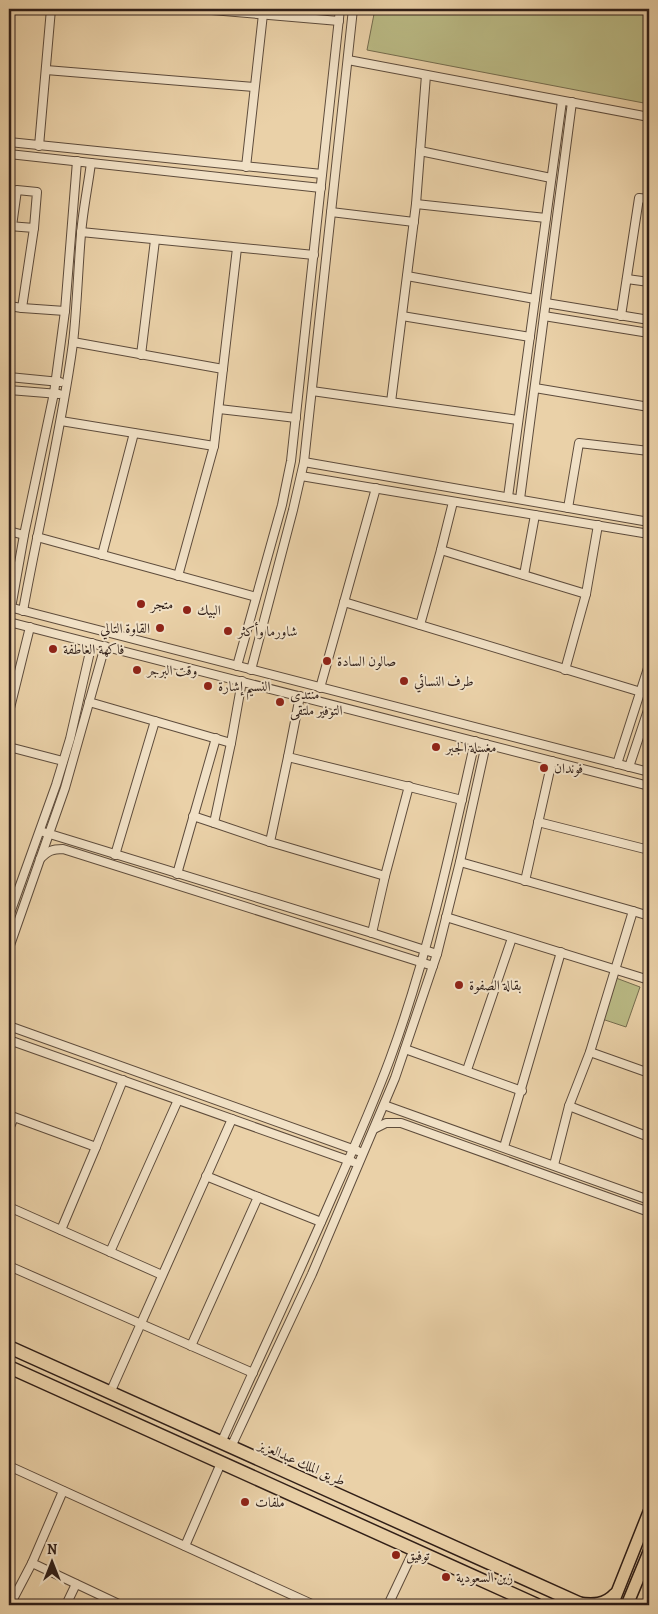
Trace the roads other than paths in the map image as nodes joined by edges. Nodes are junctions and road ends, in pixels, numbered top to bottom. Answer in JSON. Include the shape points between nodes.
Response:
{"nodes":[{"id":1,"x":51,"y":9,"type":"edge"},
{"id":2,"x":200,"y":9,"type":"edge"},
{"id":3,"x":340,"y":9,"type":"edge"},
{"id":4,"x":353,"y":9,"type":"edge"},
{"id":5,"x":263,"y":14,"type":"junction"},
{"id":6,"x":339,"y":21,"type":"junction"},
{"id":7,"x":348,"y":60,"type":"junction"},
{"id":8,"x":46,"y":70,"type":"junction"},
{"id":9,"x":426,"y":75,"type":"junction"},
{"id":10,"x":254,"y":87,"type":"junction"},
{"id":11,"x":562,"y":101,"type":"junction"},
{"id":12,"x":572,"y":102,"type":"junction"},
{"id":13,"x":649,"y":116,"type":"edge"},
{"id":14,"x":9,"y":142,"type":"edge"},
{"id":15,"x":39,"y":146,"type":"junction"},
{"id":16,"x":420,"y":152,"type":"junction"},
{"id":17,"x":9,"y":154,"type":"edge"},
{"id":18,"x":77,"y":162,"type":"junction"},
{"id":19,"x":91,"y":163,"type":"junction"},
{"id":20,"x":246,"y":167,"type":"junction"},
{"id":21,"x":322,"y":174,"type":"junction"},
{"id":22,"x":551,"y":178,"type":"junction"},
{"id":23,"x":321,"y":188,"type":"junction"},
{"id":24,"x":649,"y":199,"type":"edge"},
{"id":25,"x":416,"y":204,"type":"junction"},
{"id":26,"x":331,"y":212,"type":"junction"},
{"id":27,"x":546,"y":218,"type":"junction"},
{"id":28,"x":414,"y":222,"type":"junction"},
{"id":29,"x":10,"y":226,"type":"edge"},
{"id":30,"x":34,"y":228,"type":"junction"},
{"id":31,"x":81,"y":232,"type":"junction"},
{"id":32,"x":155,"y":240,"type":"junction"},
{"id":33,"x":237,"y":248,"type":"junction"},
{"id":34,"x":314,"y":255,"type":"junction"},
{"id":35,"x":407,"y":276,"type":"junction"},
{"id":36,"x":626,"y":279,"type":"junction"},
{"id":37,"x":649,"y":282,"type":"edge"},
{"id":38,"x":535,"y":299,"type":"junction"},
{"id":39,"x":546,"y":303,"type":"junction"},
{"id":40,"x":9,"y":306,"type":"edge"},
{"id":41,"x":22,"y":308,"type":"junction"},
{"id":42,"x":66,"y":311,"type":"junction"},
{"id":43,"x":402,"y":316,"type":"junction"},
{"id":44,"x":544,"y":316,"type":"junction"},
{"id":45,"x":621,"y":316,"type":"junction"},
{"id":46,"x":649,"y":320,"type":"edge"},
{"id":47,"x":649,"y":333,"type":"edge"},
{"id":48,"x":530,"y":337,"type":"junction"},
{"id":49,"x":73,"y":342,"type":"junction"},
{"id":50,"x":141,"y":355,"type":"junction"},
{"id":51,"x":223,"y":369,"type":"junction"},
{"id":52,"x":9,"y":377,"type":"edge"},
{"id":53,"x":55,"y":381,"type":"junction"},
{"id":54,"x":67,"y":382,"type":"junction"},
{"id":55,"x":535,"y":388,"type":"junction"},
{"id":56,"x":9,"y":390,"type":"edge"},
{"id":57,"x":312,"y":391,"type":"junction"},
{"id":58,"x":54,"y":393,"type":"junction"},
{"id":59,"x":64,"y":394,"type":"junction"},
{"id":60,"x":391,"y":402,"type":"junction"},
{"id":61,"x":649,"y":407,"type":"edge"},
{"id":62,"x":218,"y":409,"type":"junction"},
{"id":63,"x":296,"y":418,"type":"junction"},
{"id":64,"x":518,"y":420,"type":"junction"},
{"id":65,"x":61,"y":421,"type":"junction"},
{"id":66,"x":134,"y":433,"type":"junction"},
{"id":67,"x":214,"y":446,"type":"junction"},
{"id":68,"x":649,"y":450,"type":"edge"},
{"id":69,"x":304,"y":462,"type":"junction"},
{"id":70,"x":301,"y":476,"type":"junction"},
{"id":71,"x":376,"y":488,"type":"junction"},
{"id":72,"x":508,"y":497,"type":"junction"},
{"id":73,"x":520,"y":500,"type":"junction"},
{"id":74,"x":453,"y":502,"type":"junction"},
{"id":75,"x":568,"y":508,"type":"junction"},
{"id":76,"x":535,"y":515,"type":"junction"},
{"id":77,"x":649,"y":522,"type":"edge"},
{"id":78,"x":598,"y":525,"type":"junction"},
{"id":79,"x":9,"y":531,"type":"edge"},
{"id":80,"x":649,"y":534,"type":"edge"},
{"id":81,"x":24,"y":535,"type":"junction"},
{"id":82,"x":36,"y":537,"type":"junction"},
{"id":83,"x":442,"y":550,"type":"junction"},
{"id":84,"x":102,"y":555,"type":"junction"},
{"id":85,"x":524,"y":575,"type":"junction"},
{"id":86,"x":178,"y":576,"type":"junction"},
{"id":87,"x":586,"y":594,"type":"junction"},
{"id":88,"x":256,"y":597,"type":"junction"},
{"id":89,"x":344,"y":602,"type":"junction"},
{"id":90,"x":10,"y":608,"type":"edge"},
{"id":91,"x":23,"y":611,"type":"junction"},
{"id":92,"x":9,"y":622,"type":"edge"},
{"id":93,"x":420,"y":625,"type":"junction"},
{"id":94,"x":30,"y":627,"type":"junction"},
{"id":95,"x":92,"y":643,"type":"junction"},
{"id":96,"x":104,"y":646,"type":"junction"},
{"id":97,"x":649,"y":664,"type":"edge"},
{"id":98,"x":237,"y":666,"type":"junction"},
{"id":99,"x":251,"y":670,"type":"junction"},
{"id":100,"x":565,"y":670,"type":"junction"},
{"id":101,"x":242,"y":681,"type":"junction"},
{"id":102,"x":12,"y":688,"type":"edge"},
{"id":103,"x":320,"y":688,"type":"junction"},
{"id":104,"x":641,"y":692,"type":"junction"},
{"id":105,"x":300,"y":696,"type":"junction"},
{"id":106,"x":90,"y":702,"type":"junction"},
{"id":107,"x":649,"y":707,"type":"edge"},
{"id":108,"x":9,"y":712,"type":"edge"},
{"id":109,"x":155,"y":721,"type":"junction"},
{"id":110,"x":216,"y":738,"type":"junction"},
{"id":111,"x":475,"y":741,"type":"junction"},
{"id":112,"x":231,"y":743,"type":"junction"},
{"id":113,"x":486,"y":744,"type":"junction"},
{"id":114,"x":9,"y":747,"type":"edge"},
{"id":115,"x":288,"y":757,"type":"junction"},
{"id":116,"x":552,"y":761,"type":"junction"},
{"id":117,"x":63,"y":762,"type":"junction"},
{"id":118,"x":617,"y":764,"type":"junction"},
{"id":119,"x":629,"y":767,"type":"junction"},
{"id":120,"x":649,"y":772,"type":"edge"},
{"id":121,"x":409,"y":786,"type":"junction"},
{"id":122,"x":649,"y":786,"type":"edge"},
{"id":123,"x":462,"y":800,"type":"junction"},
{"id":124,"x":193,"y":816,"type":"junction"},
{"id":125,"x":538,"y":822,"type":"junction"},
{"id":126,"x":214,"y":823,"type":"junction"},
{"id":127,"x":40,"y":832,"type":"junction"},
{"id":128,"x":49,"y":834,"type":"junction"},
{"id":129,"x":270,"y":842,"type":"junction"},
{"id":130,"x":649,"y":850,"type":"edge"},
{"id":131,"x":115,"y":855,"type":"junction"},
{"id":132,"x":40,"y":859,"type":"junction"},
{"id":133,"x":460,"y":862,"type":"junction"},
{"id":134,"x":176,"y":874,"type":"junction"},
{"id":135,"x":385,"y":876,"type":"junction"},
{"id":136,"x":525,"y":880,"type":"junction"},
{"id":137,"x":11,"y":904,"type":"edge"},
{"id":138,"x":633,"y":911,"type":"junction"},
{"id":139,"x":9,"y":916,"type":"edge"},
{"id":140,"x":649,"y":916,"type":"edge"},
{"id":141,"x":446,"y":917,"type":"junction"},
{"id":142,"x":372,"y":933,"type":"junction"},
{"id":143,"x":512,"y":938,"type":"junction"},
{"id":144,"x":9,"y":948,"type":"edge"},
{"id":145,"x":424,"y":950,"type":"junction"},
{"id":146,"x":561,"y":952,"type":"junction"},
{"id":147,"x":436,"y":954,"type":"junction"},
{"id":148,"x":421,"y":962,"type":"junction"},
{"id":149,"x":433,"y":966,"type":"junction"},
{"id":150,"x":614,"y":970,"type":"junction"},
{"id":151,"x":649,"y":980,"type":"edge"},
{"id":152,"x":9,"y":1026,"type":"edge"},
{"id":153,"x":9,"y":1040,"type":"edge"},
{"id":154,"x":405,"y":1049,"type":"junction"},
{"id":155,"x":590,"y":1052,"type":"junction"},
{"id":156,"x":467,"y":1070,"type":"junction"},
{"id":157,"x":649,"y":1073,"type":"edge"},
{"id":158,"x":124,"y":1080,"type":"junction"},
{"id":159,"x":522,"y":1091,"type":"junction"},
{"id":160,"x":178,"y":1100,"type":"junction"},
{"id":161,"x":384,"y":1105,"type":"junction"},
{"id":162,"x":569,"y":1106,"type":"junction"},
{"id":163,"x":12,"y":1116,"type":"edge"},
{"id":164,"x":232,"y":1119,"type":"junction"},
{"id":165,"x":374,"y":1128,"type":"junction"},
{"id":166,"x":9,"y":1129,"type":"edge"},
{"id":167,"x":649,"y":1137,"type":"edge"},
{"id":168,"x":96,"y":1147,"type":"junction"},
{"id":169,"x":504,"y":1148,"type":"junction"},
{"id":170,"x":353,"y":1149,"type":"junction"},
{"id":171,"x":364,"y":1153,"type":"junction"},
{"id":172,"x":348,"y":1160,"type":"junction"},
{"id":173,"x":359,"y":1164,"type":"junction"},
{"id":174,"x":554,"y":1165,"type":"junction"},
{"id":175,"x":206,"y":1176,"type":"junction"},
{"id":176,"x":258,"y":1197,"type":"junction"},
{"id":177,"x":649,"y":1200,"type":"edge"},
{"id":178,"x":9,"y":1207,"type":"edge"},
{"id":179,"x":649,"y":1212,"type":"edge"},
{"id":180,"x":321,"y":1222,"type":"junction"},
{"id":181,"x":61,"y":1230,"type":"junction"},
{"id":182,"x":110,"y":1252,"type":"junction"},
{"id":183,"x":9,"y":1266,"type":"edge"},
{"id":184,"x":162,"y":1276,"type":"junction"},
{"id":185,"x":140,"y":1325,"type":"junction"},
{"id":186,"x":191,"y":1346,"type":"junction"},
{"id":187,"x":9,"y":1347,"type":"edge"},
{"id":188,"x":9,"y":1368,"type":"edge"},
{"id":189,"x":253,"y":1373,"type":"junction"},
{"id":190,"x":110,"y":1393,"type":"junction"},
{"id":191,"x":226,"y":1445,"type":"junction"},
{"id":192,"x":221,"y":1463,"type":"junction"},
{"id":193,"x":9,"y":1466,"type":"edge"},
{"id":194,"x":63,"y":1491,"type":"junction"},
{"id":195,"x":649,"y":1512,"type":"edge"},
{"id":196,"x":185,"y":1546,"type":"junction"},
{"id":197,"x":414,"y":1550,"type":"junction"},
{"id":198,"x":649,"y":1552,"type":"edge"},
{"id":199,"x":32,"y":1563,"type":"junction"},
{"id":200,"x":76,"y":1584,"type":"junction"},
{"id":201,"x":618,"y":1590,"type":"junction"},
{"id":202,"x":629,"y":1602,"type":"edge"},
{"id":203,"x":580,"y":1604,"type":"edge"},
{"id":204,"x":10,"y":1605,"type":"edge"},
{"id":205,"x":66,"y":1605,"type":"edge"},
{"id":206,"x":121,"y":1605,"type":"edge"},
{"id":207,"x":314,"y":1605,"type":"edge"},
{"id":208,"x":388,"y":1605,"type":"edge"},
{"id":209,"x":537,"y":1605,"type":"edge"},
{"id":210,"x":612,"y":1605,"type":"edge"}],
"edges":[{"from":1,"to":8,"type":"street"},
{"from":2,"to":5,"type":"street"},
{"from":3,"to":6,"type":"street"},
{"from":4,"to":7,"type":"street"},
{"from":5,"to":6,"type":"street"},
{"from":5,"to":10,"type":"street"},
{"from":6,"to":21,"type":"street"},
{"from":7,"to":9,"type":"street"},
{"from":7,"to":26,"type":"street"},
{"from":8,"to":10,"type":"street"},
{"from":8,"to":15,"type":"street"},
{"from":9,"to":11,"type":"street"},
{"from":9,"to":16,"type":"street"},
{"from":10,"to":20,"type":"street"},
{"from":11,"to":12,"type":"street"},
{"from":11,"to":22,"type":"street"},
{"from":12,"to":13,"type":"street"},
{"from":12,"to":39,"type":"street"},
{"from":14,"to":15,"type":"street"},
{"from":15,"to":20,"type":"street"},
{"from":16,"to":22,"type":"street"},
{"from":16,"to":25,"type":"street"},
{"from":17,"to":18,"type":"street"},
{"from":18,"to":19,"type":"street"},
{"from":18,"to":42,"type":"street"},
{"from":19,"to":23,"type":"street"},
{"from":19,"to":31,"type":"street"},
{"from":20,"to":21,"type":"street"},
{"from":21,"to":23,"type":"street"},
{"from":22,"to":27,"type":"street"},
{"from":23,"to":34,"type":"street"},
{"from":24,"to":36,"type":"street","via":[[638,198]]},
{"from":25,"to":27,"type":"street"},
{"from":25,"to":28,"type":"street"},
{"from":26,"to":28,"type":"street"},
{"from":26,"to":57,"type":"street"},
{"from":27,"to":38,"type":"street"},
{"from":28,"to":35,"type":"street"},
{"from":29,"to":30,"type":"street"},
{"from":29,"to":30,"type":"street","via":[[17,190],[37,192]]},
{"from":30,"to":41,"type":"street"},
{"from":31,"to":32,"type":"street"},
{"from":31,"to":49,"type":"street"},
{"from":32,"to":33,"type":"street"},
{"from":32,"to":50,"type":"street"},
{"from":33,"to":34,"type":"street"},
{"from":33,"to":51,"type":"street"},
{"from":34,"to":63,"type":"street"},
{"from":35,"to":38,"type":"street"},
{"from":35,"to":43,"type":"street"},
{"from":36,"to":37,"type":"street"},
{"from":36,"to":45,"type":"street"},
{"from":38,"to":48,"type":"street"},
{"from":39,"to":44,"type":"street"},
{"from":39,"to":45,"type":"street"},
{"from":40,"to":41,"type":"street"},
{"from":41,"to":42,"type":"street"},
{"from":42,"to":53,"type":"street"},
{"from":43,"to":48,"type":"street"},
{"from":43,"to":60,"type":"street"},
{"from":44,"to":47,"type":"street"},
{"from":44,"to":55,"type":"street"},
{"from":45,"to":46,"type":"street"},
{"from":48,"to":64,"type":"street"},
{"from":49,"to":50,"type":"street"},
{"from":49,"to":54,"type":"street"},
{"from":50,"to":51,"type":"street"},
{"from":51,"to":62,"type":"street"},
{"from":52,"to":53,"type":"street"},
{"from":53,"to":54,"type":"street"},
{"from":53,"to":58,"type":"street"},
{"from":54,"to":59,"type":"street"},
{"from":55,"to":61,"type":"street"},
{"from":55,"to":73,"type":"street"},
{"from":56,"to":58,"type":"street"},
{"from":57,"to":60,"type":"street"},
{"from":57,"to":69,"type":"street"},
{"from":58,"to":59,"type":"street"},
{"from":58,"to":81,"type":"street"},
{"from":59,"to":65,"type":"street"},
{"from":60,"to":64,"type":"street"},
{"from":62,"to":63,"type":"street"},
{"from":62,"to":67,"type":"street"},
{"from":63,"to":88,"type":"street","via":[[282,505]]},
{"from":64,"to":72,"type":"street"},
{"from":65,"to":66,"type":"street"},
{"from":65,"to":82,"type":"street"},
{"from":66,"to":67,"type":"street"},
{"from":66,"to":84,"type":"street"},
{"from":67,"to":86,"type":"street"},
{"from":68,"to":75,"type":"street","via":[[579,443]]},
{"from":69,"to":70,"type":"street"},
{"from":69,"to":72,"type":"street"},
{"from":70,"to":71,"type":"street"},
{"from":70,"to":99,"type":"street"},
{"from":71,"to":74,"type":"street"},
{"from":71,"to":89,"type":"street"},
{"from":72,"to":73,"type":"street"},
{"from":73,"to":75,"type":"street"},
{"from":74,"to":76,"type":"street"},
{"from":74,"to":83,"type":"street"},
{"from":75,"to":77,"type":"street"},
{"from":76,"to":78,"type":"street"},
{"from":76,"to":85,"type":"street"},
{"from":78,"to":80,"type":"street"},
{"from":78,"to":87,"type":"street"},
{"from":79,"to":81,"type":"street"},
{"from":81,"to":90,"type":"street"},
{"from":82,"to":84,"type":"street"},
{"from":82,"to":91,"type":"street"},
{"from":83,"to":85,"type":"street"},
{"from":83,"to":93,"type":"street"},
{"from":84,"to":86,"type":"street"},
{"from":85,"to":87,"type":"street"},
{"from":86,"to":88,"type":"street"},
{"from":87,"to":100,"type":"street"},
{"from":88,"to":98,"type":"street"},
{"from":89,"to":93,"type":"street"},
{"from":89,"to":103,"type":"street"},
{"from":90,"to":91,"type":"street"},
{"from":91,"to":98,"type":"street"},
{"from":92,"to":94,"type":"street"},
{"from":93,"to":100,"type":"street"},
{"from":94,"to":95,"type":"street"},
{"from":94,"to":102,"type":"street"},
{"from":95,"to":96,"type":"street"},
{"from":95,"to":117,"type":"street"},
{"from":96,"to":101,"type":"street"},
{"from":96,"to":106,"type":"street"},
{"from":97,"to":104,"type":"street"},
{"from":98,"to":99,"type":"street"},
{"from":99,"to":103,"type":"street"},
{"from":100,"to":104,"type":"street"},
{"from":101,"to":105,"type":"street"},
{"from":101,"to":112,"type":"street"},
{"from":102,"to":108,"type":"street"},
{"from":103,"to":118,"type":"street"},
{"from":104,"to":118,"type":"street"},
{"from":105,"to":111,"type":"street"},
{"from":105,"to":115,"type":"street"},
{"from":106,"to":109,"type":"street"},
{"from":106,"to":128,"type":"street"},
{"from":107,"to":119,"type":"street"},
{"from":109,"to":110,"type":"street"},
{"from":109,"to":131,"type":"street"},
{"from":110,"to":112,"type":"street"},
{"from":110,"to":124,"type":"street"},
{"from":111,"to":113,"type":"street"},
{"from":111,"to":123,"type":"street"},
{"from":112,"to":126,"type":"street"},
{"from":113,"to":116,"type":"street"},
{"from":113,"to":133,"type":"street"},
{"from":114,"to":117,"type":"street"},
{"from":115,"to":121,"type":"street"},
{"from":115,"to":129,"type":"street"},
{"from":116,"to":122,"type":"street"},
{"from":116,"to":125,"type":"street"},
{"from":117,"to":127,"type":"street"},
{"from":118,"to":119,"type":"street"},
{"from":119,"to":120,"type":"street"},
{"from":121,"to":123,"type":"street"},
{"from":121,"to":135,"type":"street"},
{"from":123,"to":145,"type":"street"},
{"from":124,"to":126,"type":"street"},
{"from":124,"to":134,"type":"street"},
{"from":125,"to":130,"type":"street"},
{"from":125,"to":136,"type":"street"},
{"from":126,"to":129,"type":"street"},
{"from":127,"to":128,"type":"street"},
{"from":127,"to":137,"type":"street"},
{"from":128,"to":131,"type":"street"},
{"from":128,"to":132,"type":"street"},
{"from":129,"to":135,"type":"street"},
{"from":131,"to":134,"type":"street"},
{"from":132,"to":144,"type":"street"},
{"from":132,"to":148,"type":"street","via":[[47,852],[63,848]]},
{"from":133,"to":136,"type":"street"},
{"from":133,"to":141,"type":"street"},
{"from":134,"to":142,"type":"street"},
{"from":135,"to":142,"type":"street"},
{"from":136,"to":138,"type":"street"},
{"from":137,"to":139,"type":"street"},
{"from":138,"to":140,"type":"street"},
{"from":138,"to":150,"type":"street"},
{"from":141,"to":143,"type":"street"},
{"from":141,"to":147,"type":"street"},
{"from":142,"to":145,"type":"street"},
{"from":143,"to":146,"type":"street"},
{"from":143,"to":156,"type":"street"},
{"from":145,"to":147,"type":"street"},
{"from":145,"to":148,"type":"street"},
{"from":146,"to":150,"type":"street"},
{"from":146,"to":159,"type":"street"},
{"from":147,"to":149,"type":"street"},
{"from":148,"to":149,"type":"street"},
{"from":148,"to":170,"type":"street","via":[[390,1059]]},
{"from":149,"to":154,"type":"street"},
{"from":150,"to":151,"type":"street"},
{"from":150,"to":155,"type":"street"},
{"from":152,"to":170,"type":"street"},
{"from":153,"to":158,"type":"street"},
{"from":154,"to":156,"type":"street"},
{"from":154,"to":161,"type":"street"},
{"from":155,"to":157,"type":"street"},
{"from":155,"to":162,"type":"street"},
{"from":156,"to":159,"type":"street"},
{"from":158,"to":160,"type":"street"},
{"from":158,"to":168,"type":"street"},
{"from":159,"to":169,"type":"street"},
{"from":160,"to":164,"type":"street"},
{"from":160,"to":182,"type":"street"},
{"from":161,"to":165,"type":"street"},
{"from":161,"to":169,"type":"street"},
{"from":162,"to":167,"type":"street"},
{"from":162,"to":174,"type":"street"},
{"from":163,"to":166,"type":"street"},
{"from":163,"to":168,"type":"street"},
{"from":164,"to":172,"type":"street"},
{"from":164,"to":175,"type":"street"},
{"from":165,"to":171,"type":"street"},
{"from":165,"to":179,"type":"street","via":[[386,1123],[401,1123]]},
{"from":168,"to":181,"type":"street"},
{"from":169,"to":174,"type":"street"},
{"from":170,"to":171,"type":"street"},
{"from":170,"to":172,"type":"street"},
{"from":171,"to":173,"type":"street"},
{"from":172,"to":173,"type":"street"},
{"from":172,"to":180,"type":"street"},
{"from":173,"to":191,"type":"street","via":[[312,1274]]},
{"from":174,"to":177,"type":"street"},
{"from":175,"to":176,"type":"street"},
{"from":175,"to":184,"type":"street"},
{"from":176,"to":180,"type":"street"},
{"from":176,"to":186,"type":"street"},
{"from":178,"to":181,"type":"street"},
{"from":180,"to":189,"type":"street"},
{"from":181,"to":182,"type":"street"},
{"from":182,"to":184,"type":"street"},
{"from":183,"to":185,"type":"street"},
{"from":184,"to":185,"type":"street"},
{"from":185,"to":186,"type":"street"},
{"from":185,"to":190,"type":"street"},
{"from":186,"to":189,"type":"street"},
{"from":187,"to":190,"type":"highway","name":"طريق الملك عبدالعزيز"},
{"from":188,"to":192,"type":"highway"},
{"from":189,"to":191,"type":"street"},
{"from":190,"to":191,"type":"highway","name":"طريق الملك عبدالعزيز"},
{"from":191,"to":203,"type":"highway","name":"طريق الملك عبدالعزيز"},
{"from":192,"to":196,"type":"street"},
{"from":192,"to":197,"type":"highway"},
{"from":193,"to":194,"type":"street"},
{"from":194,"to":196,"type":"street"},
{"from":194,"to":199,"type":"street"},
{"from":195,"to":201,"type":"main road"},
{"from":196,"to":207,"type":"street"},
{"from":197,"to":208,"type":"street"},
{"from":197,"to":209,"type":"highway"},
{"from":198,"to":202,"type":"main road"},
{"from":199,"to":200,"type":"street"},
{"from":199,"to":204,"type":"street"},
{"from":200,"to":205,"type":"street"},
{"from":200,"to":206,"type":"street"},
{"from":201,"to":203,"type":"main road","via":[[610,1600],[593,1605]]},
{"from":201,"to":210,"type":"main road"}]}
